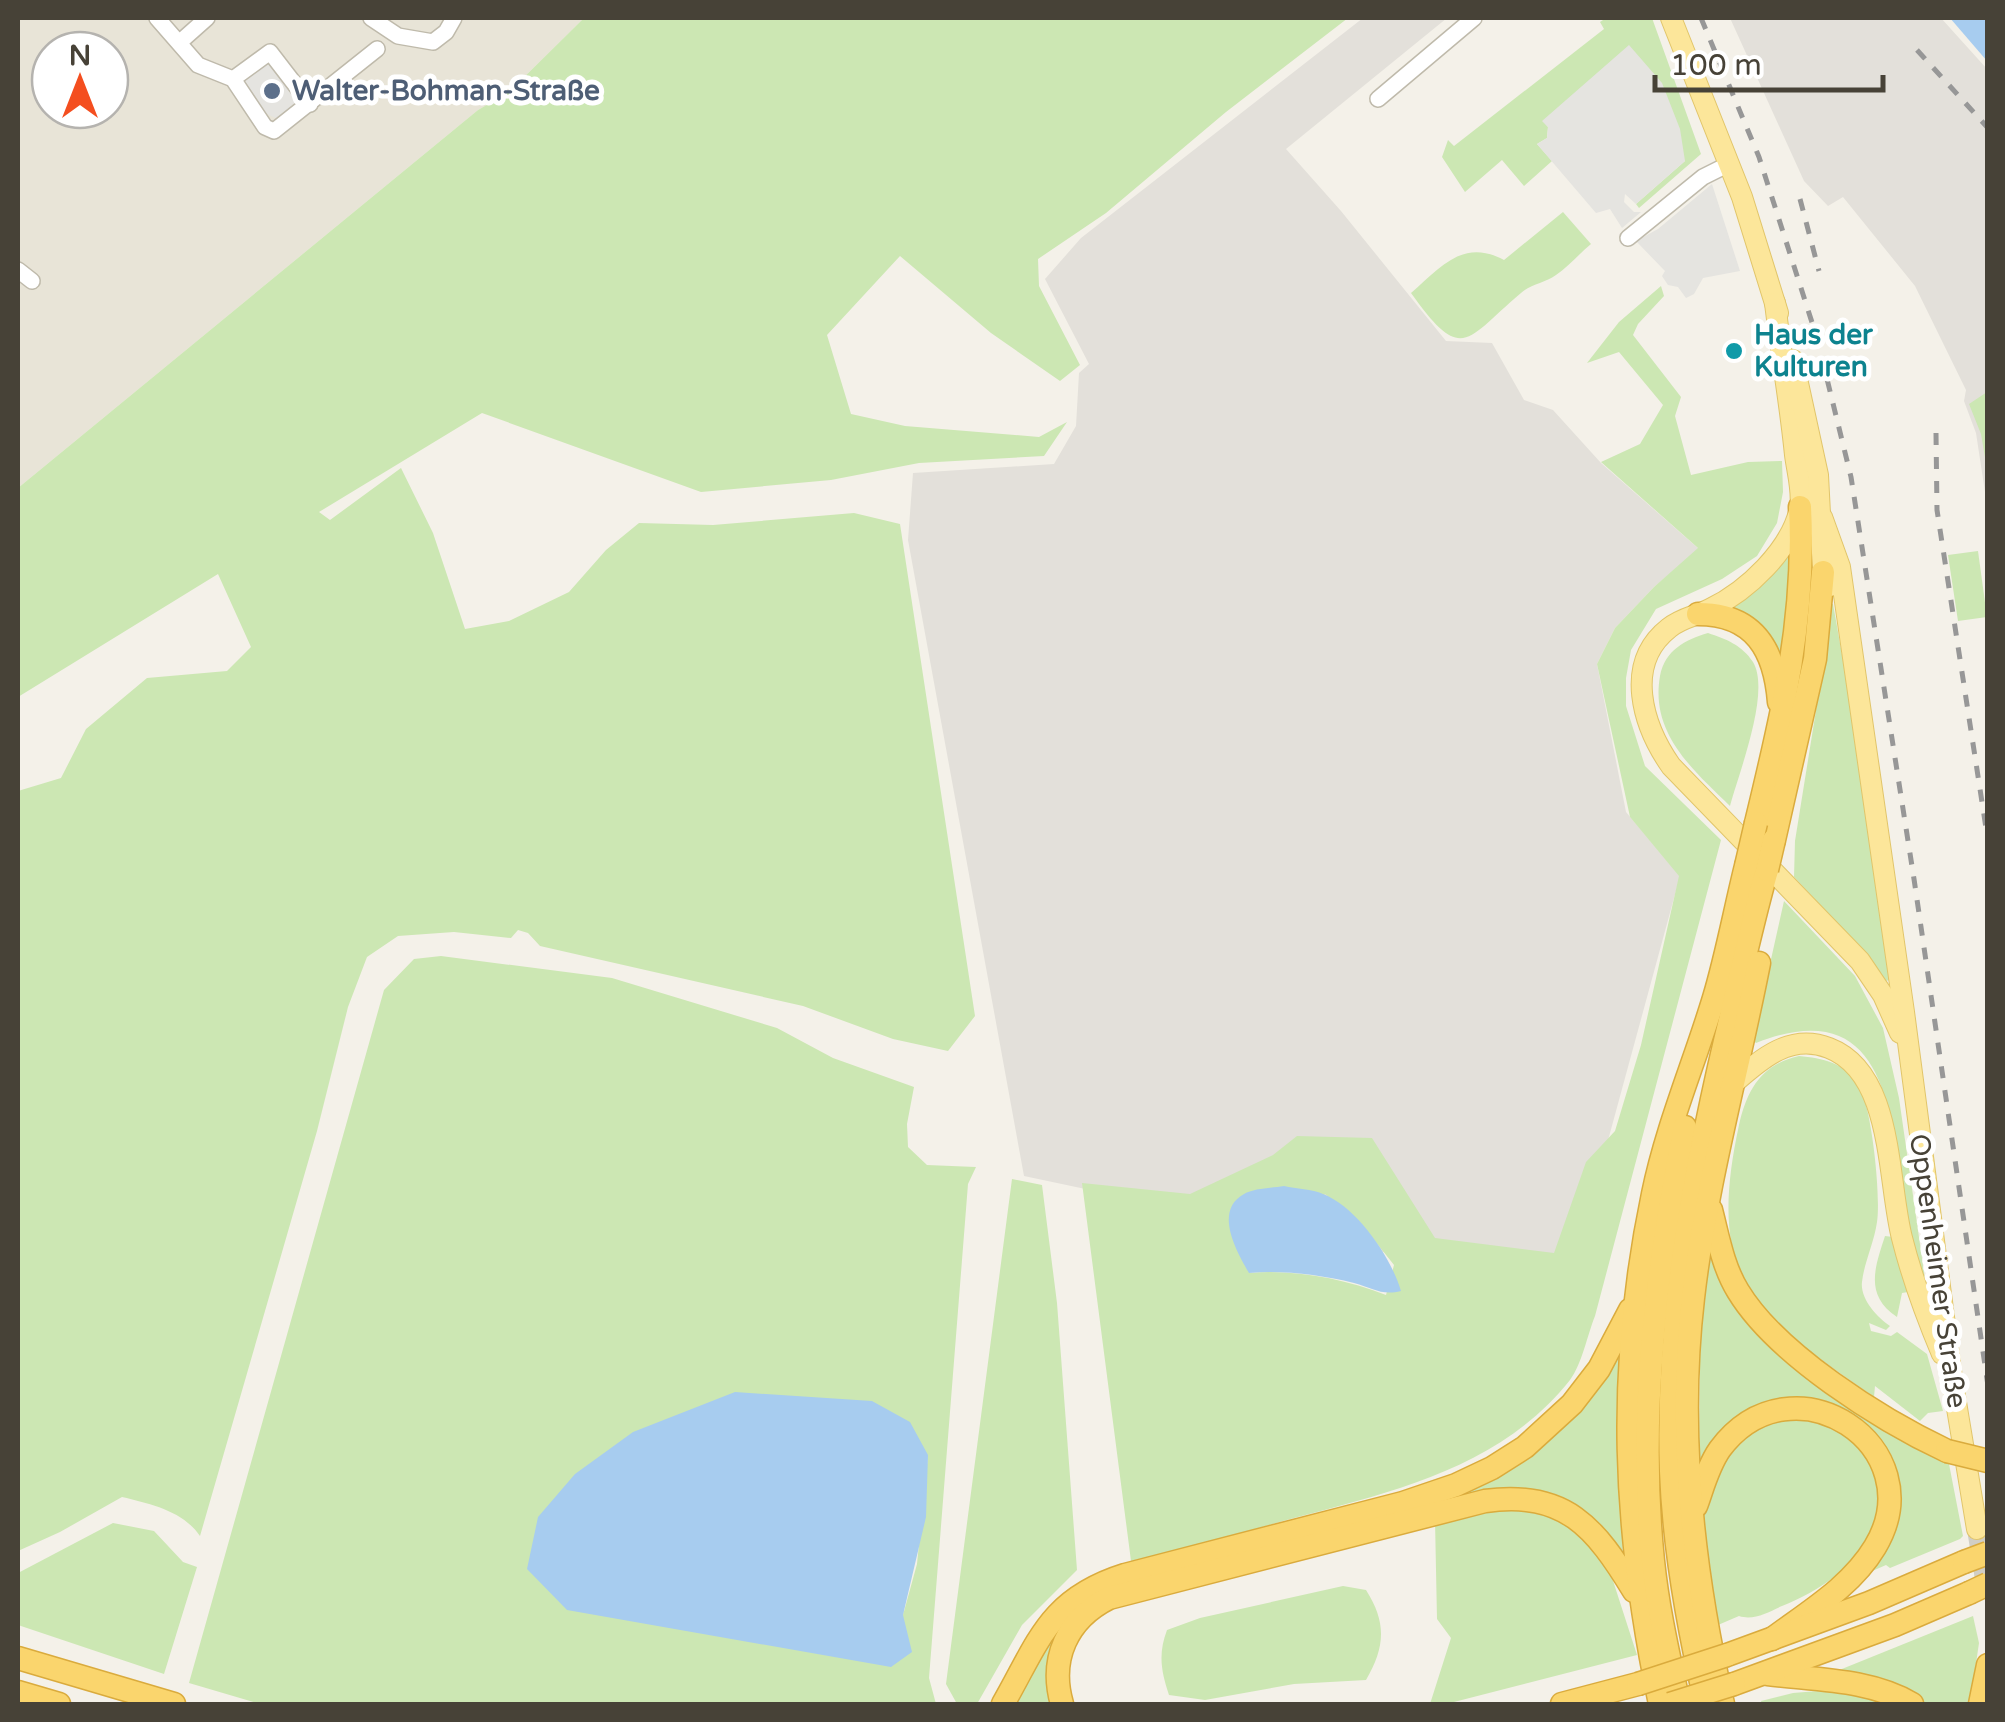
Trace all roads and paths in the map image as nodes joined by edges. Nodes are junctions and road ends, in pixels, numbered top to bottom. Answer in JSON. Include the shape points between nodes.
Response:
{"nodes":[{"id":1,"x":158,"y":18,"type":"edge"},
{"id":2,"x":206,"y":18,"type":"edge"},
{"id":3,"x":371,"y":18,"type":"edge"},
{"id":4,"x":454,"y":18,"type":"edge"},
{"id":5,"x":1474,"y":18,"type":"edge"},
{"id":6,"x":1671,"y":18,"type":"edge"},
{"id":7,"x":180,"y":42,"type":"junction"},
{"id":8,"x":377,"y":49,"type":"dead end"},
{"id":9,"x":233,"y":78,"type":"junction"},
{"id":10,"x":1378,"y":99,"type":"dead end"},
{"id":11,"x":310,"y":104,"type":"junction"},
{"id":12,"x":1729,"y":164,"type":"junction"},
{"id":13,"x":1628,"y":238,"type":"dead end"},
{"id":14,"x":18,"y":270,"type":"edge"},
{"id":15,"x":32,"y":282,"type":"dead end"},
{"id":16,"x":1811,"y":512,"type":"junction"},
{"id":17,"x":1823,"y":572,"type":"junction"},
{"id":18,"x":1698,"y":614,"type":"junction"},
{"id":19,"x":1846,"y":620,"type":"junction"},
{"id":20,"x":1781,"y":720,"type":"junction"},
{"id":21,"x":1761,"y":876,"type":"junction"},
{"id":22,"x":1709,"y":1016,"type":"junction"},
{"id":23,"x":1910,"y":1072,"type":"junction"},
{"id":24,"x":1736,"y":1082,"type":"junction"},
{"id":25,"x":1709,"y":1203,"type":"junction"},
{"id":26,"x":1634,"y":1303,"type":"junction"},
{"id":27,"x":1952,"y":1378,"type":"junction"},
{"id":28,"x":1988,"y":1461,"type":"edge"},
{"id":29,"x":1693,"y":1514,"type":"junction"},
{"id":30,"x":1977,"y":1529,"type":"tunnel mouth"},
{"id":31,"x":1988,"y":1553,"type":"edge"},
{"id":32,"x":1978,"y":1588,"type":"edge"},
{"id":33,"x":1639,"y":1600,"type":"junction"},
{"id":34,"x":1772,"y":1639,"type":"junction"},
{"id":35,"x":18,"y":1658,"type":"edge"},
{"id":36,"x":1988,"y":1666,"type":"edge"},
{"id":37,"x":1765,"y":1674,"type":"junction"},
{"id":38,"x":18,"y":1692,"type":"edge"},
{"id":39,"x":1728,"y":1694,"type":"edge"},
{"id":40,"x":164,"y":1702,"type":"edge"},
{"id":41,"x":59,"y":1704,"type":"edge"},
{"id":42,"x":1004,"y":1704,"type":"edge"},
{"id":43,"x":1062,"y":1704,"type":"edge"},
{"id":44,"x":1562,"y":1704,"type":"edge"},
{"id":45,"x":1660,"y":1704,"type":"edge"},
{"id":46,"x":1670,"y":1704,"type":"edge"},
{"id":47,"x":1679,"y":1704,"type":"edge"},
{"id":48,"x":1706,"y":1704,"type":"edge"},
{"id":49,"x":1912,"y":1704,"type":"edge"},
{"id":50,"x":1980,"y":1704,"type":"edge"}],
"edges":[{"from":1,"to":7,"type":"street"},
{"from":2,"to":7,"type":"street"},
{"from":3,"to":4,"type":"street","via":[[398,36],[433,42]]},
{"from":5,"to":10,"type":"street"},
{"from":6,"to":12,"type":"main road"},
{"from":7,"to":9,"type":"street","via":[[198,65]]},
{"from":8,"to":11,"type":"street"},
{"from":9,"to":11,"type":"street","via":[[270,52]]},
{"from":9,"to":11,"type":"street","via":[[265,127],[274,130]]},
{"from":12,"to":13,"type":"street"},
{"from":12,"to":16,"type":"main road","via":[[1775,303]]},
{"from":14,"to":15,"type":"street"},
{"from":16,"to":17,"type":"main road"},
{"from":16,"to":18,"type":"main road","via":[[1740,590]]},
{"from":16,"to":19,"type":"main road","via":[[1840,567]]},
{"from":16,"to":20,"type":"highway"},
{"from":17,"to":19,"type":"main road"},
{"from":17,"to":21,"type":"highway","bridge":true,"via":[[1815,659]]},
{"from":18,"to":20,"type":"highway","via":[[1732,619],[1760,640],[1774,666]]},
{"from":18,"to":23,"type":"main road","via":[[1670,627],[1649,652],[1642,686],[1650,730],[1671,766],[1860,961],[1894,1018]]},
{"from":19,"to":23,"type":"main road"},
{"from":20,"to":21,"type":"highway","bridge":true,"via":[[1756,823]]},
{"from":21,"to":22,"type":"highway"},
{"from":21,"to":24,"type":"highway","via":[[1762,948]]},
{"from":21,"to":48,"type":"highway","via":[[1703,1137],[1672,1358],[1675,1526]]},
{"from":22,"to":26,"type":"highway","via":[[1665,1146]]},
{"from":22,"to":47,"type":"highway","via":[[1664,1239],[1646,1398],[1653,1564]]},
{"from":23,"to":27,"type":"main road","name":"Oppenheimer Straße"},
{"from":24,"to":25,"type":"highway"},
{"from":24,"to":27,"type":"main road","via":[[1768,1054],[1801,1044],[1835,1050],[1862,1070],[1880,1115],[1914,1283]]},
{"from":25,"to":28,"type":"highway","bridge":true,"via":[[1730,1274],[1770,1331],[1920,1438]]},
{"from":25,"to":29,"type":"highway","via":[[1688,1361]]},
{"from":26,"to":33,"type":"highway","via":[[1628,1482]]},
{"from":26,"to":42,"type":"highway","via":[[1583,1391],[1509,1458],[1432,1494],[1088,1589],[1051,1622]]},
{"from":27,"to":30,"type":"main road","name":"Oppenheimer Straße"},
{"from":29,"to":34,"type":"highway","via":[[1720,1450],[1765,1414],[1824,1411],[1872,1447],[1888,1500],[1876,1546],[1855,1574]]},
{"from":29,"to":39,"type":"highway","via":[[1700,1594]]},
{"from":31,"to":34,"type":"highway","bridge":true},
{"from":32,"to":37,"type":"highway"},
{"from":33,"to":43,"type":"highway","via":[[1606,1547],[1566,1510],[1524,1498],[1485,1501],[1109,1598],[1084,1615],[1064,1642],[1057,1674]]},
{"from":33,"to":45,"type":"highway"},
{"from":34,"to":44,"type":"highway","bridge":true},
{"from":35,"to":40,"type":"highway"},
{"from":36,"to":50,"type":"highway"},
{"from":37,"to":39,"type":"highway"},
{"from":37,"to":49,"type":"highway","via":[[1863,1686]]},
{"from":38,"to":41,"type":"highway"},
{"from":39,"to":46,"type":"highway","bridge":true}]}
